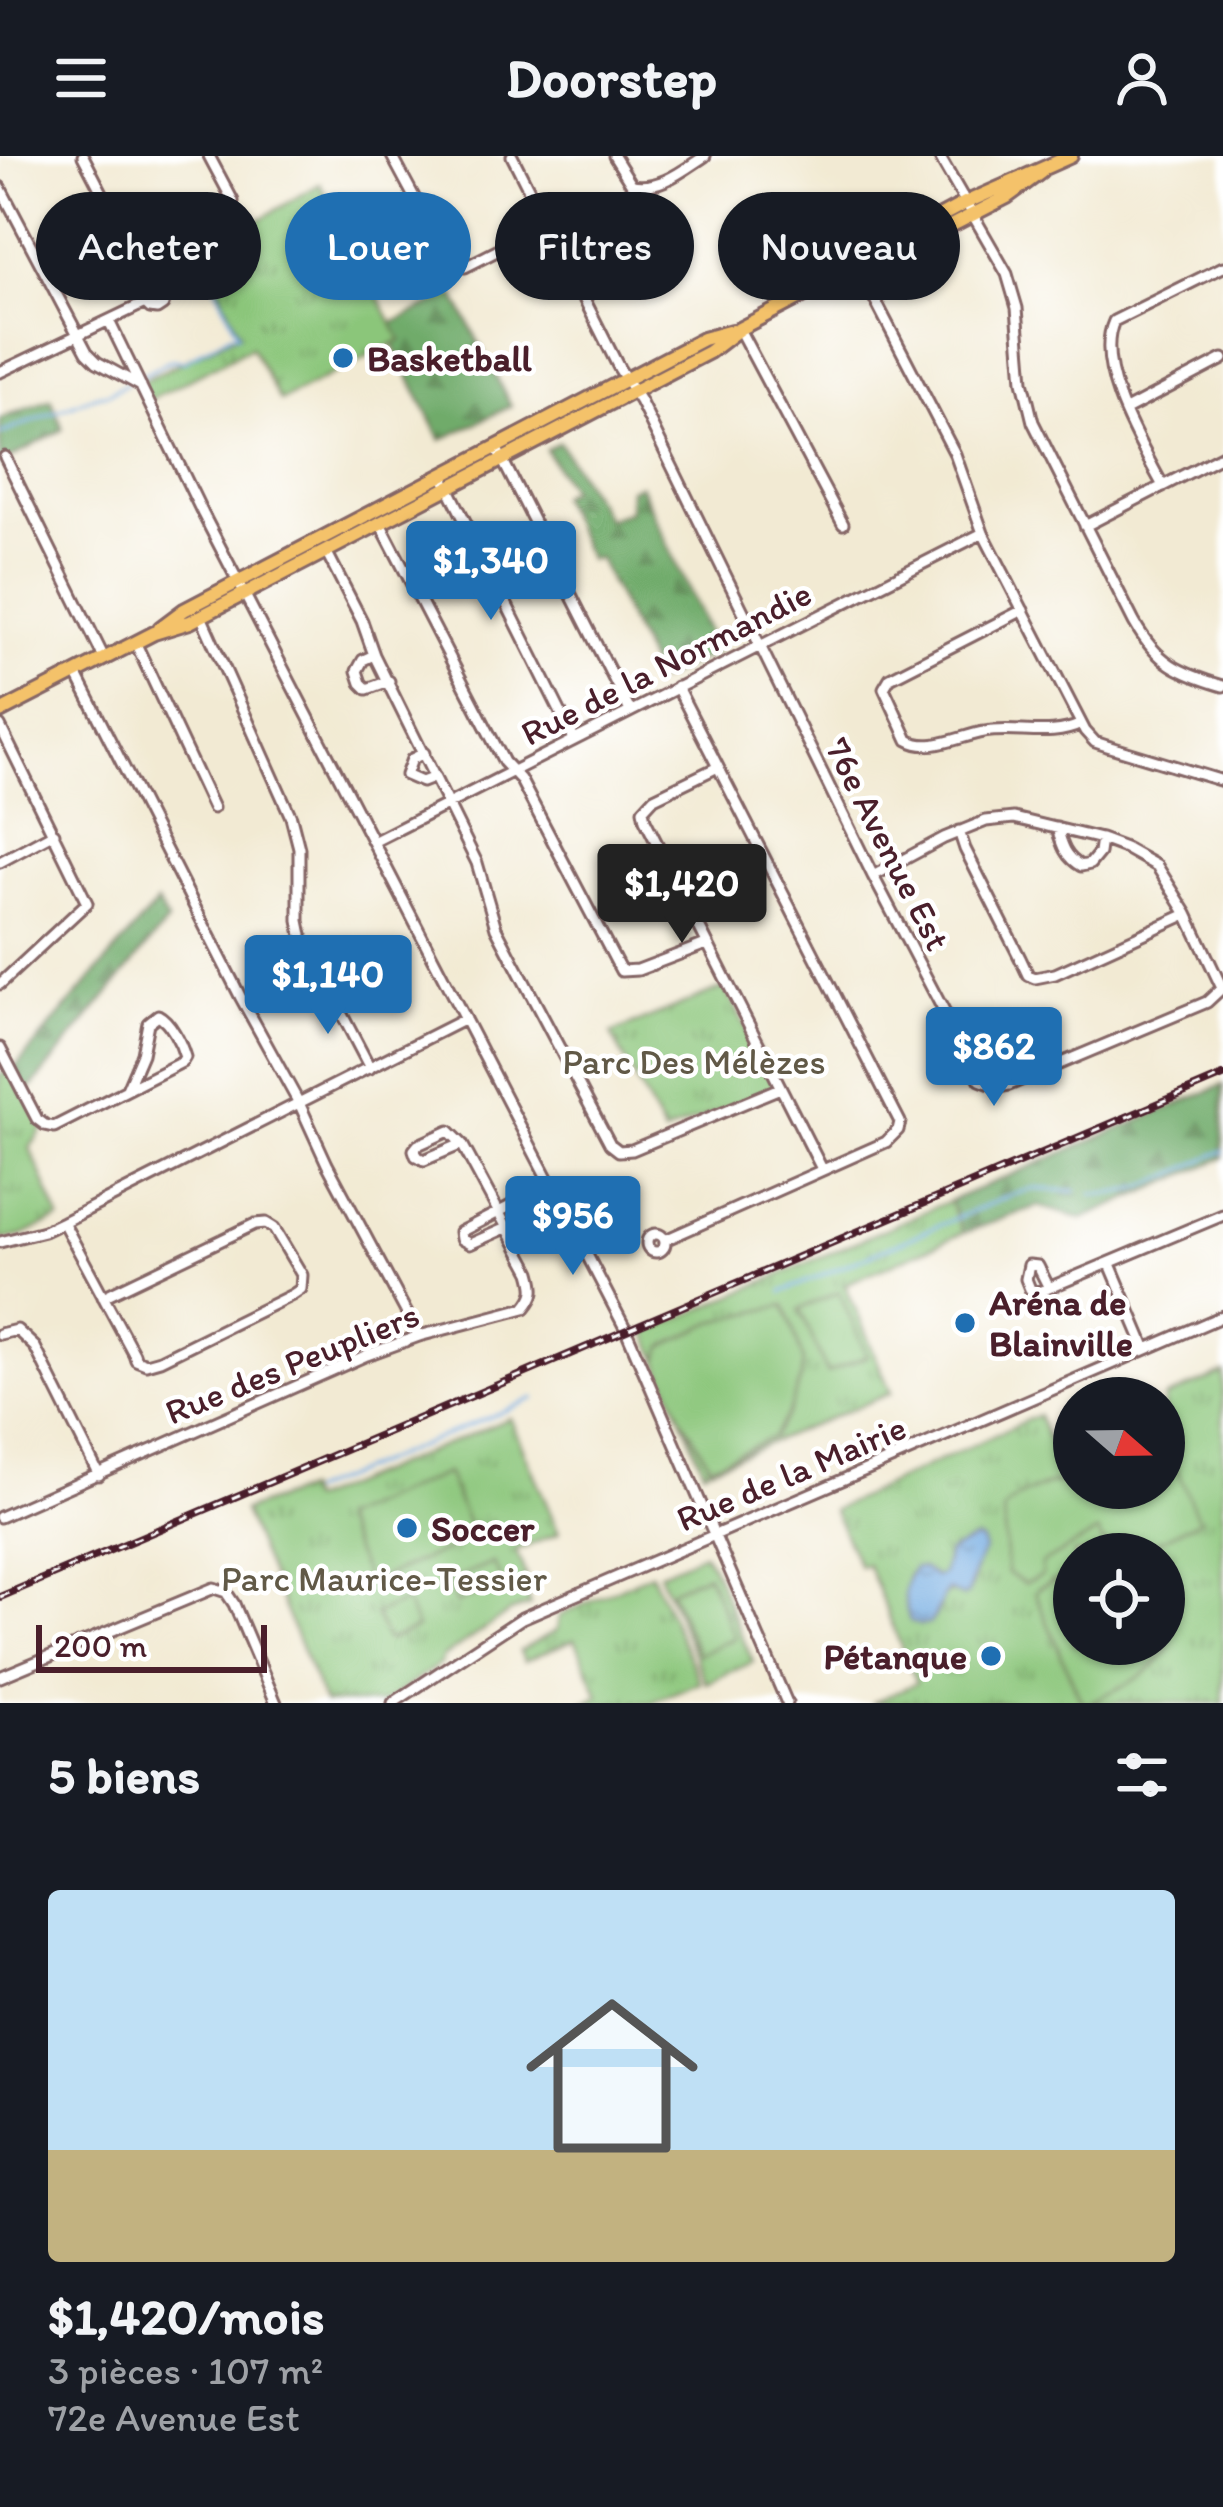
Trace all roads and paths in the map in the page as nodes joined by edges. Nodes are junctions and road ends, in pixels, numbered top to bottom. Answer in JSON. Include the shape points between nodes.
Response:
{"nodes":[{"id":1,"x":83,"y":156,"type":"edge"},
{"id":2,"x":209,"y":156,"type":"edge"},
{"id":3,"x":392,"y":156,"type":"edge"},
{"id":4,"x":512,"y":156,"type":"edge"},
{"id":5,"x":614,"y":156,"type":"edge"},
{"id":6,"x":705,"y":156,"type":"edge"},
{"id":7,"x":939,"y":156,"type":"edge"},
{"id":8,"x":1071,"y":156,"type":"edge"},
{"id":9,"x":1042,"y":166,"type":"edge"},
{"id":10,"x":0,"y":187,"type":"edge"},
{"id":11,"x":102,"y":192,"type":"edge"},
{"id":12,"x":228,"y":192,"type":"edge"},
{"id":13,"x":410,"y":192,"type":"edge"},
{"id":14,"x":529,"y":192,"type":"edge"},
{"id":15,"x":969,"y":209,"type":"junction"},
{"id":16,"x":960,"y":216,"type":"edge"},
{"id":17,"x":1223,"y":267,"type":"edge"},
{"id":18,"x":145,"y":300,"type":"edge"},
{"id":19,"x":165,"y":300,"type":"edge"},
{"id":20,"x":585,"y":300,"type":"edge"},
{"id":21,"x":795,"y":300,"type":"edge"},
{"id":22,"x":876,"y":300,"type":"edge"},
{"id":23,"x":145,"y":303,"type":"junction"},
{"id":24,"x":109,"y":321,"type":"junction"},
{"id":25,"x":739,"y":329,"type":"junction"},
{"id":26,"x":78,"y":336,"type":"junction"},
{"id":27,"x":1223,"y":359,"type":"edge"},
{"id":28,"x":0,"y":372,"type":"edge"},
{"id":29,"x":630,"y":385,"type":"junction"},
{"id":30,"x":141,"y":386,"type":"junction"},
{"id":31,"x":1126,"y":410,"type":"junction"},
{"id":32,"x":499,"y":453,"type":"junction"},
{"id":33,"x":1223,"y":455,"type":"edge"},
{"id":34,"x":5,"y":457,"type":"dead end"},
{"id":35,"x":446,"y":481,"type":"junction"},
{"id":36,"x":1163,"y":486,"type":"junction"},
{"id":37,"x":380,"y":523,"type":"junction"},
{"id":38,"x":843,"y":524,"type":"dead end"},
{"id":39,"x":1085,"y":526,"type":"junction"},
{"id":40,"x":983,"y":533,"type":"junction"},
{"id":41,"x":326,"y":551,"type":"junction"},
{"id":42,"x":241,"y":587,"type":"junction"},
{"id":43,"x":1023,"y":610,"type":"junction"},
{"id":44,"x":201,"y":616,"type":"junction"},
{"id":45,"x":154,"y":633,"type":"junction"},
{"id":46,"x":135,"y":642,"type":"junction"},
{"id":47,"x":760,"y":647,"type":"junction"},
{"id":48,"x":374,"y":656,"type":"junction"},
{"id":49,"x":104,"y":658,"type":"junction"},
{"id":50,"x":76,"y":673,"type":"junction"},
{"id":51,"x":389,"y":682,"type":"junction"},
{"id":52,"x":1223,"y":686,"type":"edge"},
{"id":53,"x":676,"y":687,"type":"junction"},
{"id":54,"x":630,"y":711,"type":"junction"},
{"id":55,"x":0,"y":712,"type":"edge"},
{"id":56,"x":1081,"y":724,"type":"junction"},
{"id":57,"x":0,"y":726,"type":"edge"},
{"id":58,"x":574,"y":739,"type":"junction"},
{"id":59,"x":424,"y":753,"type":"junction"},
{"id":60,"x":718,"y":767,"type":"junction"},
{"id":61,"x":512,"y":771,"type":"junction"},
{"id":62,"x":435,"y":777,"type":"junction"},
{"id":63,"x":1223,"y":781,"type":"edge"},
{"id":64,"x":448,"y":804,"type":"junction"},
{"id":65,"x":213,"y":808,"type":"dead end"},
{"id":66,"x":1057,"y":828,"type":"junction"},
{"id":67,"x":958,"y":831,"type":"junction"},
{"id":68,"x":54,"y":833,"type":"junction"},
{"id":69,"x":1101,"y":838,"type":"junction"},
{"id":70,"x":373,"y":842,"type":"junction"},
{"id":71,"x":0,"y":862,"type":"edge"},
{"id":72,"x":873,"y":876,"type":"junction"},
{"id":73,"x":1187,"y":914,"type":"junction"},
{"id":74,"x":706,"y":944,"type":"junction"},
{"id":75,"x":0,"y":984,"type":"edge"},
{"id":76,"x":1222,"y":988,"type":"edge"},
{"id":77,"x":465,"y":1019,"type":"junction"},
{"id":78,"x":0,"y":1048,"type":"edge"},
{"id":79,"x":370,"y":1068,"type":"junction"},
{"id":80,"x":5,"y":1072,"type":"edge"},
{"id":81,"x":780,"y":1088,"type":"junction"},
{"id":82,"x":127,"y":1089,"type":"junction"},
{"id":83,"x":300,"y":1105,"type":"junction"},
{"id":84,"x":462,"y":1144,"type":"junction"},
{"id":85,"x":822,"y":1169,"type":"junction"},
{"id":86,"x":551,"y":1185,"type":"junction"},
{"id":87,"x":499,"y":1213,"type":"junction"},
{"id":88,"x":1223,"y":1215,"type":"edge"},
{"id":89,"x":63,"y":1222,"type":"junction"},
{"id":90,"x":506,"y":1228,"type":"junction"},
{"id":91,"x":665,"y":1240,"type":"dead end"},
{"id":92,"x":0,"y":1242,"type":"edge"},
{"id":93,"x":1110,"y":1264,"type":"junction"},
{"id":94,"x":1049,"y":1288,"type":"dead end"},
{"id":95,"x":103,"y":1297,"type":"junction"},
{"id":96,"x":1223,"y":1316,"type":"edge"},
{"id":97,"x":0,"y":1334,"type":"edge"},
{"id":98,"x":419,"y":1336,"type":"junction"},
{"id":99,"x":1146,"y":1349,"type":"junction"},
{"id":100,"x":99,"y":1475,"type":"junction"},
{"id":101,"x":2,"y":1512,"type":"edge"},
{"id":102,"x":715,"y":1535,"type":"junction"},
{"id":103,"x":0,"y":1678,"type":"edge"},
{"id":104,"x":276,"y":1703,"type":"edge"},
{"id":105,"x":393,"y":1703,"type":"edge"},
{"id":106,"x":787,"y":1703,"type":"edge"}],
"edges":[{"from":1,"to":11,"type":"street"},
{"from":2,"to":12,"type":"street"},
{"from":3,"to":13,"type":"street"},
{"from":4,"to":14,"type":"street","name":"76e Avenue Est"},
{"from":5,"to":6,"type":"street","via":[[632,185],[646,188]]},
{"from":7,"to":15,"type":"street"},
{"from":8,"to":9,"type":"main road"},
{"from":9,"to":15,"type":"main road"},
{"from":10,"to":26,"type":"street"},
{"from":15,"to":16,"type":"main road"},
{"from":15,"to":39,"type":"street","via":[[1012,288],[1031,417]]},
{"from":17,"to":31,"type":"street","via":[[1114,321],[1109,357]]},
{"from":18,"to":23,"type":"street"},
{"from":19,"to":23,"type":"street","via":[[154,310]]},
{"from":20,"to":29,"type":"street","name":"76e Avenue Est"},
{"from":21,"to":25,"type":"main road"},
{"from":22,"to":40,"type":"street","via":[[956,454]]},
{"from":23,"to":24,"type":"street"},
{"from":24,"to":26,"type":"street"},
{"from":24,"to":30,"type":"street"},
{"from":25,"to":29,"type":"main road","via":[[703,339]]},
{"from":25,"to":38,"type":"street"},
{"from":26,"to":28,"type":"street"},
{"from":26,"to":30,"type":"street","via":[[97,362]]},
{"from":27,"to":31,"type":"street"},
{"from":29,"to":32,"type":"main road"},
{"from":29,"to":47,"type":"street","name":"76e Avenue Est"},
{"from":30,"to":42,"type":"street"},
{"from":31,"to":36,"type":"street"},
{"from":32,"to":35,"type":"main road"},
{"from":32,"to":54,"type":"street"},
{"from":33,"to":36,"type":"street"},
{"from":34,"to":49,"type":"street"},
{"from":35,"to":37,"type":"main road"},
{"from":35,"to":42,"type":"main road"},
{"from":35,"to":58,"type":"street"},
{"from":36,"to":39,"type":"street"},
{"from":37,"to":41,"type":"main road"},
{"from":37,"to":61,"type":"street"},
{"from":39,"to":52,"type":"street","via":[[1149,646],[1180,671]]},
{"from":40,"to":43,"type":"street"},
{"from":40,"to":47,"type":"street","name":"Rue de la Normandie"},
{"from":41,"to":42,"type":"main road"},
{"from":41,"to":48,"type":"street"},
{"from":42,"to":44,"type":"main road"},
{"from":42,"to":45,"type":"main road","via":[[184,610]]},
{"from":42,"to":70,"type":"street"},
{"from":43,"to":56,"type":"street"},
{"from":43,"to":56,"type":"street","via":[[890,678],[884,688],[896,717],[908,740],[926,747],[991,730]]},
{"from":44,"to":45,"type":"main road"},
{"from":44,"to":79,"type":"street","via":[[291,818],[303,940]]},
{"from":45,"to":46,"type":"main road"},
{"from":46,"to":49,"type":"main road"},
{"from":46,"to":65,"type":"street"},
{"from":47,"to":53,"type":"street","name":"Rue de la Normandie"},
{"from":47,"to":72,"type":"street","name":"76e Avenue Est"},
{"from":48,"to":51,"type":"street"},
{"from":48,"to":51,"type":"street","via":[[357,671],[361,683],[367,689]]},
{"from":49,"to":50,"type":"main road"},
{"from":50,"to":55,"type":"main road"},
{"from":50,"to":83,"type":"street"},
{"from":51,"to":59,"type":"street"},
{"from":53,"to":54,"type":"street","name":"Rue de la Normandie"},
{"from":53,"to":60,"type":"street"},
{"from":54,"to":58,"type":"street","name":"Rue de la Normandie"},
{"from":56,"to":63,"type":"street","via":[[1098,743]]},
{"from":57,"to":68,"type":"street"},
{"from":58,"to":61,"type":"street","name":"Rue de la Normandie"},
{"from":59,"to":62,"type":"street"},
{"from":59,"to":62,"type":"street","via":[[406,775]]},
{"from":60,"to":74,"type":"street","via":[[643,810]]},
{"from":60,"to":85,"type":"street","via":[[900,1122],[886,1142]]},
{"from":61,"to":64,"type":"street","name":"Rue de la Normandie"},
{"from":61,"to":74,"type":"street","via":[[621,971]]},
{"from":62,"to":64,"type":"street"},
{"from":64,"to":70,"type":"street","name":"Rue de la Normandie"},
{"from":64,"to":81,"type":"street","via":[[496,928],[610,1144],[632,1150]]},
{"from":66,"to":67,"type":"street","via":[[1014,818]]},
{"from":66,"to":69,"type":"street"},
{"from":66,"to":69,"type":"street","via":[[1063,850],[1081,866],[1099,853]]},
{"from":67,"to":72,"type":"street"},
{"from":67,"to":73,"type":"street","via":[[1034,978]]},
{"from":68,"to":71,"type":"street"},
{"from":68,"to":75,"type":"street","via":[[87,903]]},
{"from":69,"to":73,"type":"street","via":[[1157,866]]},
{"from":70,"to":77,"type":"street"},
{"from":72,"to":76,"type":"street","name":"76e Avenue Est","via":[[970,1066],[998,1087],[1207,1002]]},
{"from":73,"to":76,"type":"street"},
{"from":74,"to":81,"type":"street"},
{"from":77,"to":79,"type":"street"},
{"from":77,"to":86,"type":"street"},
{"from":78,"to":80,"type":"street"},
{"from":79,"to":83,"type":"street"},
{"from":80,"to":82,"type":"street","via":[[45,1126]]},
{"from":81,"to":85,"type":"street"},
{"from":82,"to":82,"type":"street","via":[[148,1023],[158,1015],[185,1057]]},
{"from":83,"to":89,"type":"street"},
{"from":83,"to":98,"type":"street"},
{"from":84,"to":84,"type":"street","via":[[449,1131],[414,1150],[424,1160]]},
{"from":84,"to":87,"type":"street","name":"Rue des Peupliers"},
{"from":85,"to":91,"type":"street"},
{"from":86,"to":87,"type":"street"},
{"from":86,"to":102,"type":"street","via":[[635,1350]]},
{"from":87,"to":90,"type":"street","name":"Rue des Peupliers"},
{"from":87,"to":90,"type":"street","via":[[460,1232],[461,1239],[470,1244]]},
{"from":88,"to":93,"type":"street"},
{"from":89,"to":92,"type":"street"},
{"from":89,"to":95,"type":"street"},
{"from":90,"to":98,"type":"street","name":"Rue des Peupliers","via":[[531,1273],[533,1299],[515,1313]]},
{"from":93,"to":94,"type":"street"},
{"from":93,"to":99,"type":"street"},
{"from":95,"to":95,"type":"street","via":[[255,1224],[274,1228],[302,1275],[292,1295],[146,1364],[136,1360]]},
{"from":96,"to":99,"type":"street","name":"Rue de la Mairie"},
{"from":97,"to":100,"type":"street","via":[[17,1330],[35,1348]]},
{"from":98,"to":100,"type":"street","name":"Rue des Peupliers"},
{"from":99,"to":102,"type":"street","name":"Rue de la Mairie"},
{"from":100,"to":101,"type":"street","name":"Rue des Peupliers"},
{"from":102,"to":105,"type":"street","name":"Rue de la Mairie","via":[[515,1621]]},
{"from":102,"to":106,"type":"street"},
{"from":103,"to":104,"type":"street","via":[[214,1588],[234,1604]]}]}
